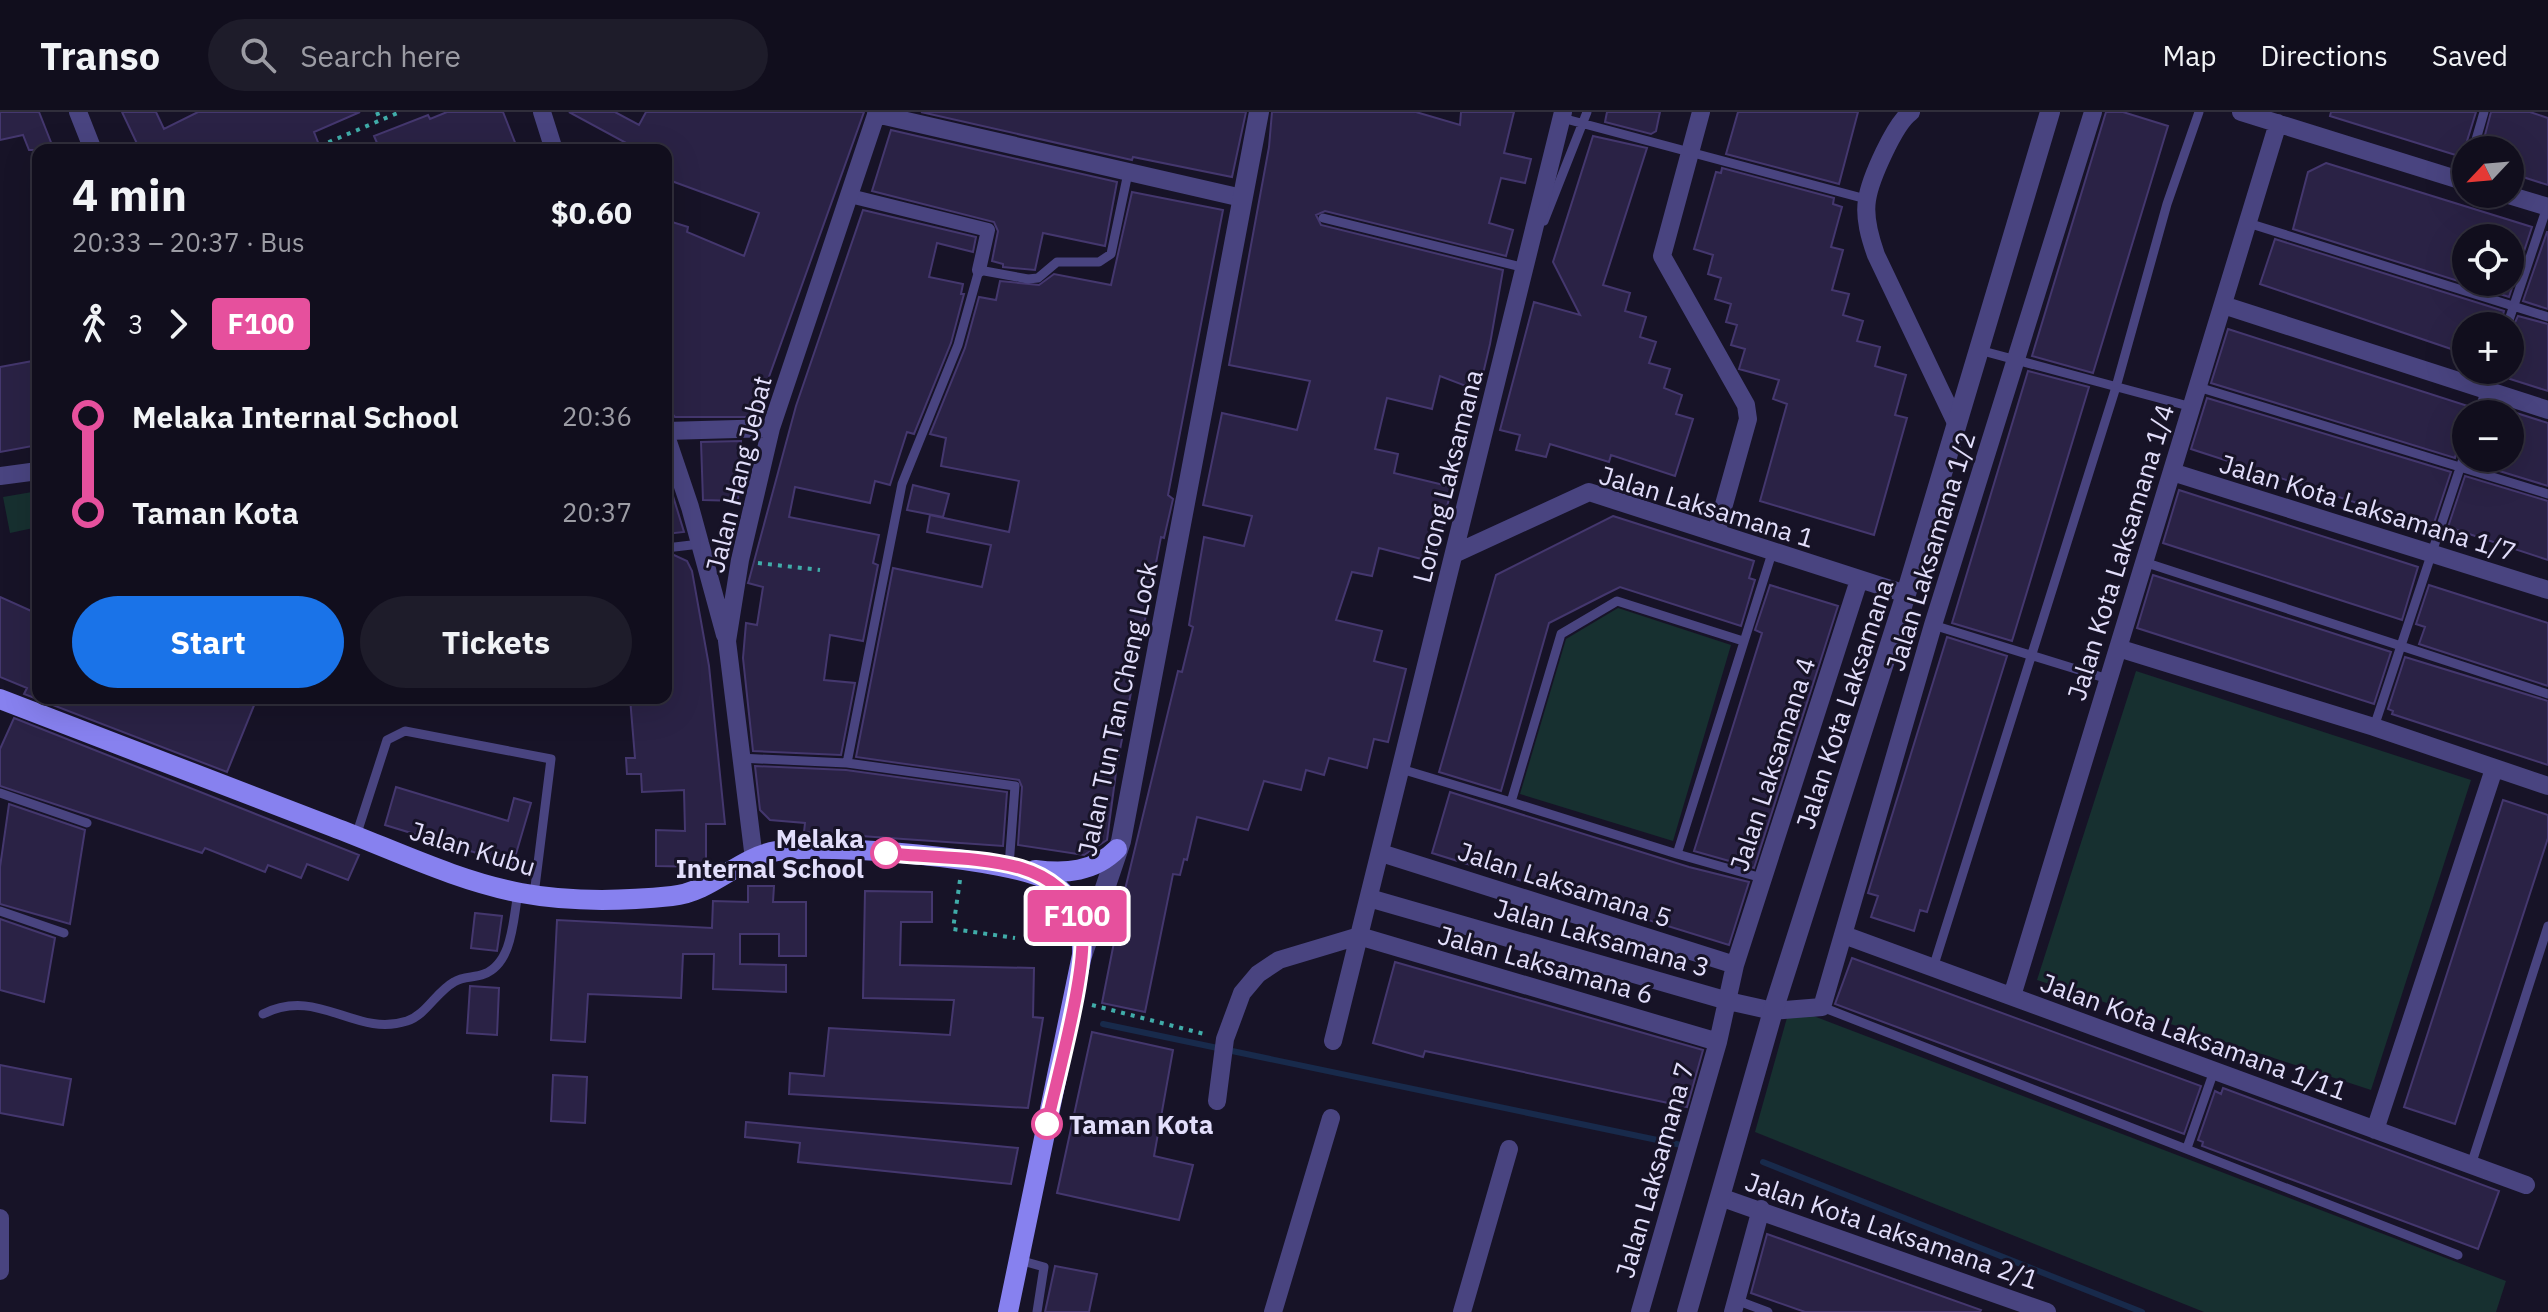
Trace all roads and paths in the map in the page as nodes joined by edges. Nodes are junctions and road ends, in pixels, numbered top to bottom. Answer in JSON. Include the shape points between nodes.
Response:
{"nodes":[{"id":1,"x":78,"y":112,"type":"edge"},
{"id":2,"x":377,"y":112,"type":"edge"},
{"id":3,"x":400,"y":112,"type":"edge"},
{"id":4,"x":542,"y":112,"type":"edge"},
{"id":5,"x":1259,"y":112,"type":"edge"},
{"id":6,"x":1587,"y":112,"type":"edge"},
{"id":7,"x":1701,"y":112,"type":"edge"},
{"id":8,"x":1911,"y":112,"type":"edge"},
{"id":9,"x":2050,"y":112,"type":"edge"},
{"id":10,"x":2093,"y":112,"type":"edge"},
{"id":11,"x":2199,"y":112,"type":"edge"},
{"id":12,"x":2241,"y":112,"type":"edge"},
{"id":13,"x":2484,"y":112,"type":"edge"},
{"id":14,"x":876,"y":113,"type":"edge"},
{"id":15,"x":1562,"y":115,"type":"edge"},
{"id":16,"x":380,"y":120,"type":"junction"},
{"id":17,"x":2278,"y":123,"type":"junction"},
{"id":18,"x":1584,"y":124,"type":"junction"},
{"id":19,"x":2477,"y":136,"type":"edge"},
{"id":20,"x":91,"y":144,"type":"edge"},
{"id":21,"x":324,"y":144,"type":"edge"},
{"id":22,"x":552,"y":144,"type":"edge"},
{"id":23,"x":1689,"y":150,"type":"junction"},
{"id":24,"x":1128,"y":173,"type":"junction"},
{"id":25,"x":2452,"y":175,"type":"edge"},
{"id":26,"x":850,"y":196,"type":"junction"},
{"id":27,"x":1242,"y":198,"type":"junction"},
{"id":28,"x":1866,"y":199,"type":"junction"},
{"id":29,"x":2524,"y":200,"type":"edge"},
{"id":30,"x":2547,"y":207,"type":"edge"},
{"id":31,"x":1323,"y":218,"type":"dead end"},
{"id":32,"x":2248,"y":223,"type":"junction"},
{"id":33,"x":1525,"y":269,"type":"junction"},
{"id":34,"x":979,"y":270,"type":"junction"},
{"id":35,"x":2223,"y":305,"type":"junction"},
{"id":36,"x":2514,"y":306,"type":"junction"},
{"id":37,"x":2512,"y":312,"type":"edge"},
{"id":38,"x":2548,"y":317,"type":"edge"},
{"id":39,"x":1977,"y":349,"type":"junction"},
{"id":40,"x":2015,"y":361,"type":"junction"},
{"id":41,"x":2488,"y":384,"type":"edge"},
{"id":42,"x":2116,"y":387,"type":"junction"},
{"id":43,"x":2198,"y":387,"type":"junction"},
{"id":44,"x":2486,"y":391,"type":"junction"},
{"id":45,"x":2483,"y":400,"type":"edge"},
{"id":46,"x":2192,"y":407,"type":"junction"},
{"id":47,"x":2548,"y":410,"type":"edge"},
{"id":48,"x":1957,"y":425,"type":"junction"},
{"id":49,"x":771,"y":428,"type":"junction"},
{"id":50,"x":672,"y":434,"type":"edge"},
{"id":51,"x":672,"y":453,"type":"edge"},
{"id":52,"x":2452,"y":465,"type":"edge"},
{"id":53,"x":32,"y":472,"type":"edge"},
{"id":54,"x":2172,"y":472,"type":"junction"},
{"id":55,"x":2458,"y":472,"type":"edge"},
{"id":56,"x":2476,"y":472,"type":"edge"},
{"id":57,"x":0,"y":476,"type":"edge"},
{"id":58,"x":2548,"y":494,"type":"edge"},
{"id":59,"x":1716,"y":533,"type":"junction"},
{"id":60,"x":700,"y":544,"type":"junction"},
{"id":61,"x":672,"y":547,"type":"edge"},
{"id":62,"x":1772,"y":553,"type":"junction"},
{"id":63,"x":1454,"y":554,"type":"junction"},
{"id":64,"x":2431,"y":555,"type":"junction"},
{"id":65,"x":740,"y":560,"type":"junction"},
{"id":66,"x":2144,"y":562,"type":"junction"},
{"id":67,"x":820,"y":570,"type":"dead end"},
{"id":68,"x":1859,"y":580,"type":"junction"},
{"id":69,"x":2548,"y":590,"type":"edge"},
{"id":70,"x":1906,"y":594,"type":"junction"},
{"id":71,"x":1933,"y":625,"type":"junction"},
{"id":72,"x":727,"y":641,"type":"junction"},
{"id":73,"x":1743,"y":641,"type":"junction"},
{"id":74,"x":2400,"y":647,"type":"junction"},
{"id":75,"x":2118,"y":648,"type":"junction"},
{"id":76,"x":2031,"y":655,"type":"junction"},
{"id":77,"x":2108,"y":679,"type":"junction"},
{"id":78,"x":2548,"y":694,"type":"edge"},
{"id":79,"x":0,"y":699,"type":"edge"},
{"id":80,"x":2374,"y":727,"type":"junction"},
{"id":81,"x":739,"y":758,"type":"junction"},
{"id":82,"x":847,"y":763,"type":"junction"},
{"id":83,"x":1401,"y":769,"type":"junction"},
{"id":84,"x":2494,"y":769,"type":"junction"},
{"id":85,"x":2548,"y":786,"type":"edge"},
{"id":86,"x":0,"y":793,"type":"edge"},
{"id":87,"x":1511,"y":802,"type":"junction"},
{"id":88,"x":87,"y":823,"type":"dead end"},
{"id":89,"x":356,"y":836,"type":"junction"},
{"id":90,"x":1117,"y":849,"type":"junction"},
{"id":91,"x":1381,"y":853,"type":"junction"},
{"id":92,"x":1677,"y":854,"type":"junction"},
{"id":93,"x":754,"y":859,"type":"junction"},
{"id":94,"x":1014,"y":867,"type":"junction"},
{"id":95,"x":1762,"y":878,"type":"junction"},
{"id":96,"x":960,"y":880,"type":"dead end"},
{"id":97,"x":526,"y":894,"type":"junction"},
{"id":98,"x":1369,"y":898,"type":"junction"},
{"id":99,"x":0,"y":911,"type":"edge"},
{"id":100,"x":2548,"y":926,"type":"edge"},
{"id":101,"x":64,"y":933,"type":"dead end"},
{"id":102,"x":1844,"y":935,"type":"junction"},
{"id":103,"x":1359,"y":936,"type":"junction"},
{"id":104,"x":1015,"y":938,"type":"dead end"},
{"id":105,"x":1082,"y":955,"type":"junction"},
{"id":106,"x":1735,"y":965,"type":"junction"},
{"id":107,"x":1933,"y":968,"type":"junction"},
{"id":108,"x":2012,"y":996,"type":"junction"},
{"id":109,"x":1073,"y":1000,"type":"junction"},
{"id":110,"x":1728,"y":1001,"type":"junction"},
{"id":111,"x":1822,"y":1007,"type":"junction"},
{"id":112,"x":1773,"y":1011,"type":"junction"},
{"id":113,"x":263,"y":1014,"type":"dead end"},
{"id":114,"x":1225,"y":1039,"type":"junction"},
{"id":115,"x":1333,"y":1041,"type":"dead end"},
{"id":116,"x":1718,"y":1042,"type":"junction"},
{"id":117,"x":2214,"y":1071,"type":"junction"},
{"id":118,"x":1217,"y":1101,"type":"dead end"},
{"id":119,"x":1331,"y":1118,"type":"dead end"},
{"id":120,"x":2375,"y":1130,"type":"junction"},
{"id":121,"x":2187,"y":1148,"type":"junction"},
{"id":122,"x":1509,"y":1149,"type":"dead end"},
{"id":123,"x":2471,"y":1165,"type":"junction"},
{"id":124,"x":2526,"y":1185,"type":"dead end"},
{"id":125,"x":1720,"y":1197,"type":"junction"},
{"id":126,"x":1761,"y":1209,"type":"junction"},
{"id":127,"x":0,"y":1218,"type":"edge"},
{"id":128,"x":2458,"y":1255,"type":"dead end"},
{"id":129,"x":1019,"y":1260,"type":"junction"},
{"id":130,"x":0,"y":1271,"type":"edge"},
{"id":131,"x":1734,"y":1306,"type":"edge"},
{"id":132,"x":1008,"y":1312,"type":"edge"},
{"id":133,"x":1037,"y":1312,"type":"edge"},
{"id":134,"x":1273,"y":1312,"type":"edge"},
{"id":135,"x":1462,"y":1312,"type":"edge"},
{"id":136,"x":1640,"y":1312,"type":"edge"},
{"id":137,"x":1687,"y":1312,"type":"edge"},
{"id":138,"x":1768,"y":1312,"type":"edge"},
{"id":139,"x":2047,"y":1312,"type":"edge"}],
"edges":[{"from":1,"to":20,"type":"street"},
{"from":2,"to":16,"type":"path"},
{"from":3,"to":16,"type":"path"},
{"from":4,"to":22,"type":"street"},
{"from":5,"to":27,"type":"street","name":"Jalan Tun Tan Cheng Lock"},
{"from":6,"to":18,"type":"lane"},
{"from":7,"to":23,"type":"street"},
{"from":8,"to":28,"type":"street","via":[[1895,130]]},
{"from":9,"to":39,"type":"street","name":"Jalan Kota Laksamana"},
{"from":10,"to":40,"type":"street","name":"Jalan Laksamana 1/2"},
{"from":11,"to":42,"type":"lane","via":[[2167,204]]},
{"from":12,"to":17,"type":"street"},
{"from":13,"to":19,"type":"lane"},
{"from":14,"to":24,"type":"street"},
{"from":14,"to":26,"type":"street","name":"Jalan Hang Jebat"},
{"from":15,"to":18,"type":"lane"},
{"from":15,"to":33,"type":"street","name":"Lorong Laksamana"},
{"from":16,"to":21,"type":"path"},
{"from":17,"to":25,"type":"street"},
{"from":17,"to":32,"type":"street","name":"Jalan Kota Laksamana 1/4"},
{"from":18,"to":23,"type":"lane"},
{"from":18,"to":33,"type":"lane"},
{"from":23,"to":28,"type":"lane"},
{"from":23,"to":59,"type":"street","via":[[1662,256],[1740,389],[1748,419]]},
{"from":24,"to":27,"type":"street"},
{"from":24,"to":34,"type":"lane","via":[[1111,254],[1099,262],[1057,262],[1038,278],[1028,279]]},
{"from":26,"to":34,"type":"street","via":[[988,230]]},
{"from":26,"to":49,"type":"street","name":"Jalan Hang Jebat"},
{"from":27,"to":90,"type":"street","name":"Jalan Tun Tan Cheng Lock"},
{"from":28,"to":48,"type":"street","via":[[1876,255]]},
{"from":29,"to":30,"type":"street"},
{"from":30,"to":36,"type":"lane"},
{"from":31,"to":33,"type":"lane"},
{"from":32,"to":35,"type":"street","name":"Jalan Kota Laksamana 1/4"},
{"from":32,"to":36,"type":"lane"},
{"from":33,"to":63,"type":"street","name":"Lorong Laksamana"},
{"from":34,"to":82,"type":"lane","via":[[958,345],[902,484]]},
{"from":35,"to":43,"type":"street","name":"Jalan Kota Laksamana 1/4"},
{"from":35,"to":44,"type":"street"},
{"from":36,"to":37,"type":"lane"},
{"from":36,"to":38,"type":"lane"},
{"from":39,"to":40,"type":"lane"},
{"from":39,"to":48,"type":"street","name":"Jalan Kota Laksamana"},
{"from":40,"to":42,"type":"lane"},
{"from":40,"to":71,"type":"street","name":"Jalan Laksamana 1/2"},
{"from":41,"to":44,"type":"lane"},
{"from":42,"to":46,"type":"lane"},
{"from":42,"to":76,"type":"lane"},
{"from":43,"to":46,"type":"street","name":"Jalan Kota Laksamana 1/4"},
{"from":43,"to":52,"type":"lane"},
{"from":44,"to":45,"type":"lane"},
{"from":44,"to":47,"type":"street"},
{"from":46,"to":54,"type":"street","name":"Jalan Kota Laksamana 1/4"},
{"from":48,"to":70,"type":"street","name":"Jalan Kota Laksamana"},
{"from":49,"to":50,"type":"street"},
{"from":49,"to":65,"type":"street","name":"Jalan Hang Jebat"},
{"from":51,"to":60,"type":"street"},
{"from":53,"to":57,"type":"street"},
{"from":54,"to":64,"type":"street","name":"Jalan Kota Laksamana 1/7"},
{"from":54,"to":66,"type":"street","name":"Jalan Kota Laksamana 1/4"},
{"from":55,"to":64,"type":"lane"},
{"from":56,"to":58,"type":"lane"},
{"from":59,"to":62,"type":"street","name":"Jalan Laksamana 1"},
{"from":59,"to":63,"type":"street","name":"Jalan Laksamana 1","via":[[1589,492]]},
{"from":60,"to":61,"type":"lane"},
{"from":60,"to":72,"type":"street"},
{"from":62,"to":68,"type":"street","name":"Jalan Laksamana 1"},
{"from":62,"to":73,"type":"lane"},
{"from":63,"to":83,"type":"street","name":"Lorong Laksamana"},
{"from":64,"to":69,"type":"street","name":"Jalan Kota Laksamana 1/7"},
{"from":64,"to":74,"type":"lane"},
{"from":65,"to":67,"type":"path"},
{"from":65,"to":72,"type":"street","name":"Jalan Hang Jebat"},
{"from":66,"to":74,"type":"lane"},
{"from":66,"to":75,"type":"street","name":"Jalan Kota Laksamana 1/4"},
{"from":68,"to":70,"type":"street","name":"Jalan Laksamana 1"},
{"from":68,"to":95,"type":"street","name":"Jalan Laksamana 4"},
{"from":70,"to":112,"type":"street","name":"Jalan Kota Laksamana"},
{"from":71,"to":76,"type":"lane"},
{"from":71,"to":102,"type":"street","name":"Jalan Laksamana 1/2"},
{"from":72,"to":81,"type":"street","name":"Jalan Hang Jebat"},
{"from":73,"to":87,"type":"lane","via":[[1617,601],[1561,634]]},
{"from":73,"to":92,"type":"lane"},
{"from":74,"to":78,"type":"lane"},
{"from":74,"to":80,"type":"lane"},
{"from":75,"to":77,"type":"street","name":"Jalan Kota Laksamana 1/4"},
{"from":75,"to":80,"type":"street"},
{"from":76,"to":77,"type":"lane"},
{"from":76,"to":107,"type":"lane"},
{"from":77,"to":108,"type":"street","name":"Jalan Kota Laksamana 1/4"},
{"from":79,"to":89,"type":"main road","name":"Jalan Kubu"},
{"from":80,"to":84,"type":"street"},
{"from":81,"to":82,"type":"lane"},
{"from":81,"to":93,"type":"street","name":"Jalan Hang Jebat"},
{"from":82,"to":94,"type":"lane","via":[[1015,786]]},
{"from":83,"to":87,"type":"lane"},
{"from":83,"to":91,"type":"street","name":"Lorong Laksamana"},
{"from":84,"to":85,"type":"street"},
{"from":84,"to":120,"type":"street"},
{"from":86,"to":88,"type":"lane"},
{"from":87,"to":92,"type":"lane"},
{"from":89,"to":97,"type":"main road","name":"Jalan Kubu"},
{"from":89,"to":97,"type":"lane","via":[[387,740],[405,731],[551,759]]},
{"from":90,"to":94,"type":"main road","via":[[1083,870]]},
{"from":90,"to":105,"type":"street","name":"Jalan Tun Tan Cheng Lock"},
{"from":91,"to":98,"type":"street","name":"Lorong Laksamana"},
{"from":91,"to":106,"type":"street","name":"Jalan Laksamana 5"},
{"from":92,"to":95,"type":"lane"},
{"from":93,"to":94,"type":"main road","name":"Jalan Kubu","via":[[808,848]]},
{"from":93,"to":97,"type":"main road","name":"Jalan Kubu","via":[[704,887],[672,896]]},
{"from":94,"to":105,"type":"main road","name":"Jalan Kubu","via":[[1050,882],[1073,905]]},
{"from":95,"to":106,"type":"street","name":"Jalan Laksamana 4"},
{"from":96,"to":104,"type":"path","via":[[953,929]]},
{"from":97,"to":113,"type":"lane","via":[[500,963],[441,989],[409,1021],[368,1022],[302,1003],[282,1004]]},
{"from":98,"to":103,"type":"street","name":"Lorong Laksamana"},
{"from":98,"to":110,"type":"street","name":"Jalan Laksamana 3"},
{"from":99,"to":101,"type":"lane"},
{"from":100,"to":123,"type":"lane"},
{"from":102,"to":107,"type":"street","name":"Jalan Kota Laksamana 1/11"},
{"from":102,"to":111,"type":"street","name":"Jalan Laksamana 1/2"},
{"from":103,"to":114,"type":"street","via":[[1279,960],[1258,974],[1242,993]]},
{"from":103,"to":115,"type":"street","name":"Lorong Laksamana"},
{"from":103,"to":116,"type":"street","name":"Jalan Laksamana 6"},
{"from":105,"to":109,"type":"main road","name":"Jalan Tun Tan Cheng Lock"},
{"from":106,"to":110,"type":"street","name":"Jalan Laksamana 4"},
{"from":107,"to":108,"type":"street","name":"Jalan Kota Laksamana 1/11"},
{"from":108,"to":117,"type":"street","name":"Jalan Kota Laksamana 1/11"},
{"from":109,"to":114,"type":"path"},
{"from":109,"to":129,"type":"main road","name":"Jalan Tun Tan Cheng Lock"},
{"from":110,"to":112,"type":"street","name":"Jalan Laksamana 3"},
{"from":110,"to":116,"type":"street","name":"Jalan Laksamana 7"},
{"from":111,"to":112,"type":"street","name":"Jalan Laksamana 3"},
{"from":111,"to":121,"type":"lane"},
{"from":112,"to":125,"type":"street","name":"Jalan Kota Laksamana"},
{"from":114,"to":118,"type":"street"},
{"from":116,"to":136,"type":"street","name":"Jalan Laksamana 7"},
{"from":117,"to":120,"type":"street","name":"Jalan Kota Laksamana 1/11"},
{"from":117,"to":121,"type":"lane"},
{"from":119,"to":134,"type":"street"},
{"from":120,"to":123,"type":"street","name":"Jalan Kota Laksamana 1/11"},
{"from":121,"to":128,"type":"lane"},
{"from":122,"to":135,"type":"street"},
{"from":123,"to":124,"type":"street","name":"Jalan Kota Laksamana 1/11"},
{"from":125,"to":126,"type":"street","name":"Jalan Kota Laksamana 2/1"},
{"from":125,"to":137,"type":"street","name":"Jalan Kota Laksamana"},
{"from":126,"to":131,"type":"street"},
{"from":126,"to":139,"type":"street","name":"Jalan Kota Laksamana 2/1"},
{"from":127,"to":130,"type":"street"},
{"from":129,"to":132,"type":"main road","name":"Jalan Tun Tan Cheng Lock"},
{"from":129,"to":133,"type":"lane","via":[[1044,1267]]},
{"from":131,"to":138,"type":"lane"}]}
